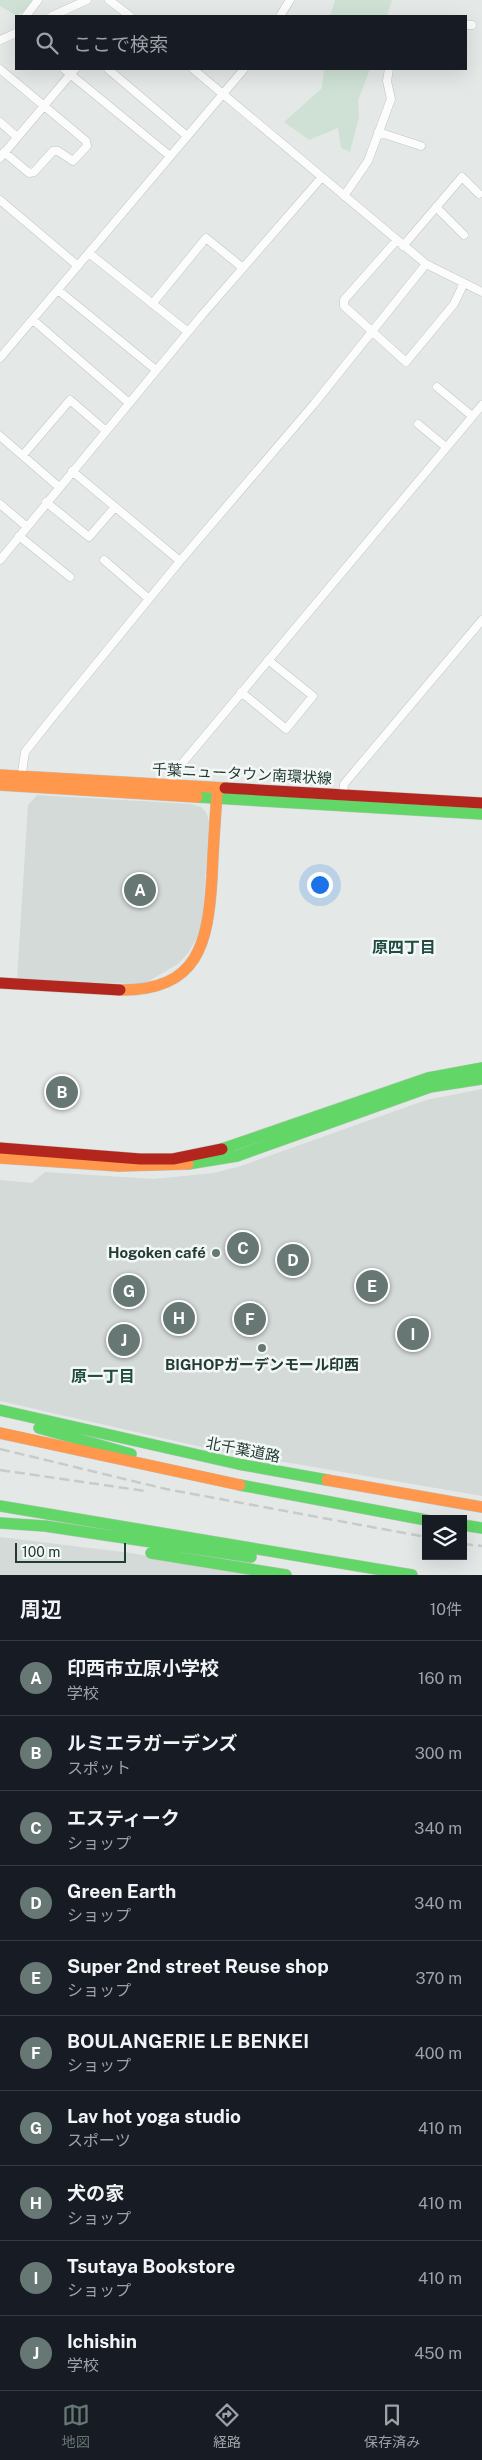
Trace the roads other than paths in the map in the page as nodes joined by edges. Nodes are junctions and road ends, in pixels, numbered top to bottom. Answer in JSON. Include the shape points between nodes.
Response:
{"nodes":[{"id":1,"x":38,"y":0,"type":"edge"},
{"id":2,"x":87,"y":0,"type":"edge"},
{"id":3,"x":109,"y":0,"type":"edge"},
{"id":4,"x":290,"y":0,"type":"edge"},
{"id":5,"x":125,"y":14,"type":"edge"},
{"id":6,"x":27,"y":15,"type":"edge"},
{"id":7,"x":54,"y":15,"type":"edge"},
{"id":8,"x":281,"y":15,"type":"edge"},
{"id":9,"x":15,"y":33,"type":"edge"},
{"id":10,"x":0,"y":40,"type":"edge"},
{"id":11,"x":0,"y":69,"type":"edge"},
{"id":12,"x":109,"y":70,"type":"edge"},
{"id":13,"x":193,"y":70,"type":"edge"},
{"id":14,"x":243,"y":70,"type":"edge"},
{"id":15,"x":389,"y":70,"type":"edge"},
{"id":16,"x":70,"y":71,"type":"edge"},
{"id":17,"x":222,"y":94,"type":"junction"},
{"id":18,"x":44,"y":105,"type":"junction"},
{"id":19,"x":0,"y":122,"type":"edge"},
{"id":20,"x":378,"y":132,"type":"junction"},
{"id":21,"x":187,"y":136,"type":"junction"},
{"id":22,"x":17,"y":137,"type":"junction"},
{"id":23,"x":421,"y":146,"type":"dead end"},
{"id":24,"x":2,"y":155,"type":"edge"},
{"id":25,"x":170,"y":156,"type":"junction"},
{"id":26,"x":322,"y":176,"type":"junction"},
{"id":27,"x":481,"y":194,"type":"edge"},
{"id":28,"x":344,"y":196,"type":"junction"},
{"id":29,"x":0,"y":200,"type":"edge"},
{"id":30,"x":436,"y":207,"type":"junction"},
{"id":31,"x":464,"y":234,"type":"dead end"},
{"id":32,"x":396,"y":241,"type":"junction"},
{"id":33,"x":403,"y":246,"type":"junction"},
{"id":34,"x":89,"y":253,"type":"junction"},
{"id":35,"x":426,"y":264,"type":"junction"},
{"id":36,"x":78,"y":266,"type":"junction"},
{"id":37,"x":243,"y":268,"type":"junction"},
{"id":38,"x":464,"y":283,"type":"junction"},
{"id":39,"x":58,"y":290,"type":"junction"},
{"id":40,"x":482,"y":292,"type":"edge"},
{"id":41,"x":152,"y":304,"type":"junction"},
{"id":42,"x":33,"y":320,"type":"junction"},
{"id":43,"x":188,"y":332,"type":"junction"},
{"id":44,"x":372,"y":332,"type":"junction"},
{"id":45,"x":0,"y":358,"type":"edge"},
{"id":46,"x":156,"y":370,"type":"junction"},
{"id":47,"x":438,"y":387,"type":"dead end"},
{"id":48,"x":129,"y":403,"type":"junction"},
{"id":49,"x":482,"y":405,"type":"edge"},
{"id":50,"x":472,"y":416,"type":"junction"},
{"id":51,"x":418,"y":424,"type":"dead end"},
{"id":52,"x":106,"y":432,"type":"junction"},
{"id":53,"x":0,"y":436,"type":"edge"},
{"id":54,"x":446,"y":447,"type":"junction"},
{"id":55,"x":22,"y":455,"type":"junction"},
{"id":56,"x":72,"y":471,"type":"junction"},
{"id":57,"x":58,"y":486,"type":"junction"},
{"id":58,"x":46,"y":502,"type":"junction"},
{"id":59,"x":0,"y":504,"type":"edge"},
{"id":60,"x":115,"y":507,"type":"junction"},
{"id":61,"x":27,"y":527,"type":"junction"},
{"id":62,"x":19,"y":536,"type":"junction"},
{"id":63,"x":2,"y":554,"type":"edge"},
{"id":64,"x":104,"y":560,"type":"dead end"},
{"id":65,"x":180,"y":561,"type":"junction"},
{"id":66,"x":70,"y":577,"type":"dead end"},
{"id":67,"x":149,"y":599,"type":"junction"},
{"id":68,"x":482,"y":620,"type":"edge"},
{"id":69,"x":268,"y":660,"type":"junction"},
{"id":70,"x":241,"y":692,"type":"junction"},
{"id":71,"x":0,"y":774,"type":"edge"},
{"id":72,"x":20,"y":781,"type":"junction"},
{"id":73,"x":0,"y":785,"type":"edge"},
{"id":74,"x":170,"y":785,"type":"junction"},
{"id":75,"x":217,"y":786,"type":"junction"},
{"id":76,"x":343,"y":795,"type":"junction"},
{"id":77,"x":216,"y":798,"type":"junction"},
{"id":78,"x":482,"y":803,"type":"edge"},
{"id":79,"x":482,"y":814,"type":"edge"},
{"id":80,"x":0,"y":983,"type":"edge"},
{"id":81,"x":482,"y":1068,"type":"edge"},
{"id":82,"x":482,"y":1079,"type":"edge"},
{"id":83,"x":0,"y":1148,"type":"edge"},
{"id":84,"x":0,"y":1158,"type":"edge"},
{"id":85,"x":0,"y":1410,"type":"edge"},
{"id":86,"x":0,"y":1416,"type":"edge"},
{"id":87,"x":0,"y":1433,"type":"edge"},
{"id":88,"x":195,"y":1478,"type":"junction"},
{"id":89,"x":0,"y":1506,"type":"edge"},
{"id":90,"x":482,"y":1506,"type":"edge"},
{"id":91,"x":422,"y":1519,"type":"edge"},
{"id":92,"x":0,"y":1523,"type":"edge"},
{"id":93,"x":467,"y":1526,"type":"edge"},
{"id":94,"x":0,"y":1528,"type":"edge"},
{"id":95,"x":482,"y":1528,"type":"edge"},
{"id":96,"x":349,"y":1564,"type":"junction"},
{"id":97,"x":286,"y":1575,"type":"edge"},
{"id":98,"x":412,"y":1575,"type":"edge"}],
"edges":[{"from":1,"to":6,"type":"street"},
{"from":2,"to":7,"type":"street"},
{"from":3,"to":5,"type":"street"},
{"from":4,"to":8,"type":"street"},
{"from":9,"to":10,"type":"street"},
{"from":11,"to":18,"type":"street"},
{"from":12,"to":21,"type":"street"},
{"from":13,"to":17,"type":"street"},
{"from":14,"to":17,"type":"street"},
{"from":15,"to":20,"type":"street","via":[[390,99]]},
{"from":16,"to":18,"type":"street"},
{"from":16,"to":25,"type":"street"},
{"from":17,"to":21,"type":"street"},
{"from":17,"to":26,"type":"street"},
{"from":18,"to":22,"type":"street"},
{"from":18,"to":24,"type":"street","via":[[86,141],[87,146],[73,161],[53,151],[34,172],[29,173]]},
{"from":19,"to":22,"type":"street"},
{"from":20,"to":23,"type":"street"},
{"from":20,"to":28,"type":"street","via":[[368,161]]},
{"from":21,"to":25,"type":"street"},
{"from":22,"to":24,"type":"street"},
{"from":25,"to":34,"type":"street"},
{"from":26,"to":28,"type":"street"},
{"from":26,"to":37,"type":"street"},
{"from":27,"to":30,"type":"street","via":[[462,177]]},
{"from":28,"to":32,"type":"street"},
{"from":29,"to":36,"type":"street"},
{"from":30,"to":31,"type":"street"},
{"from":30,"to":33,"type":"street"},
{"from":32,"to":33,"type":"street"},
{"from":32,"to":44,"type":"street","via":[[344,300],[344,306]]},
{"from":33,"to":35,"type":"street"},
{"from":34,"to":36,"type":"street"},
{"from":34,"to":41,"type":"street"},
{"from":35,"to":38,"type":"street"},
{"from":35,"to":44,"type":"street"},
{"from":36,"to":39,"type":"street"},
{"from":37,"to":41,"type":"street","via":[[206,238]]},
{"from":37,"to":43,"type":"street"},
{"from":38,"to":40,"type":"street"},
{"from":38,"to":44,"type":"street","via":[[454,304],[406,362]]},
{"from":39,"to":42,"type":"street"},
{"from":39,"to":46,"type":"street"},
{"from":41,"to":43,"type":"street"},
{"from":42,"to":45,"type":"street"},
{"from":42,"to":48,"type":"street"},
{"from":43,"to":46,"type":"street"},
{"from":44,"to":65,"type":"street"},
{"from":46,"to":48,"type":"street"},
{"from":47,"to":50,"type":"street"},
{"from":48,"to":52,"type":"street"},
{"from":49,"to":50,"type":"street"},
{"from":50,"to":54,"type":"street"},
{"from":51,"to":54,"type":"street"},
{"from":52,"to":55,"type":"street","via":[[70,400]]},
{"from":52,"to":56,"type":"street"},
{"from":53,"to":55,"type":"street"},
{"from":54,"to":69,"type":"street"},
{"from":55,"to":57,"type":"street"},
{"from":56,"to":57,"type":"street"},
{"from":56,"to":60,"type":"street"},
{"from":57,"to":58,"type":"street"},
{"from":58,"to":60,"type":"street","via":[[89,537]]},
{"from":58,"to":61,"type":"street"},
{"from":59,"to":61,"type":"street"},
{"from":60,"to":65,"type":"street"},
{"from":61,"to":62,"type":"street"},
{"from":62,"to":63,"type":"street"},
{"from":62,"to":66,"type":"street"},
{"from":64,"to":67,"type":"street"},
{"from":65,"to":67,"type":"street"},
{"from":67,"to":72,"type":"street","via":[[26,752]]},
{"from":68,"to":76,"type":"street","via":[[344,784]]},
{"from":69,"to":70,"type":"street"},
{"from":69,"to":70,"type":"street","via":[[313,696],[286,729]]},
{"from":70,"to":74,"type":"street","via":[[175,772]]},
{"from":71,"to":72,"type":"main road","name":"千葉ニュータウン南環状線"},
{"from":72,"to":73,"type":"main road","name":"千葉ニュータウン南環状線"},
{"from":72,"to":74,"type":"main road","name":"千葉ニュータウン南環状線"},
{"from":72,"to":77,"type":"main road","name":"千葉ニュータウン南環状線"},
{"from":74,"to":75,"type":"main road","name":"千葉ニュータウン南環状線"},
{"from":75,"to":76,"type":"main road","name":"千葉ニュータウン南環状線"},
{"from":75,"to":77,"type":"main road"},
{"from":76,"to":78,"type":"main road","name":"千葉ニュータウン南環状線"},
{"from":77,"to":79,"type":"main road","name":"千葉ニュータウン南環状線"},
{"from":77,"to":80,"type":"main road","via":[[209,920],[206,937],[187,968],[172,980],[149,989],[124,992]]},
{"from":81,"to":83,"type":"main road","via":[[428,1078],[234,1147],[200,1155],[140,1159]]},
{"from":82,"to":84,"type":"main road","via":[[430,1087],[210,1163],[141,1168]]},
{"from":85,"to":90,"type":"main road","name":"北千葉道路","via":[[238,1464]]},
{"from":86,"to":88,"type":"main road","via":[[166,1463]]},
{"from":87,"to":88,"type":"main road"},
{"from":88,"to":91,"type":"main road"},
{"from":89,"to":96,"type":"main road"},
{"from":92,"to":96,"type":"main road","via":[[45,1526],[316,1565]]},
{"from":93,"to":95,"type":"main road"},
{"from":94,"to":97,"type":"main road"},
{"from":96,"to":98,"type":"main road"}]}
